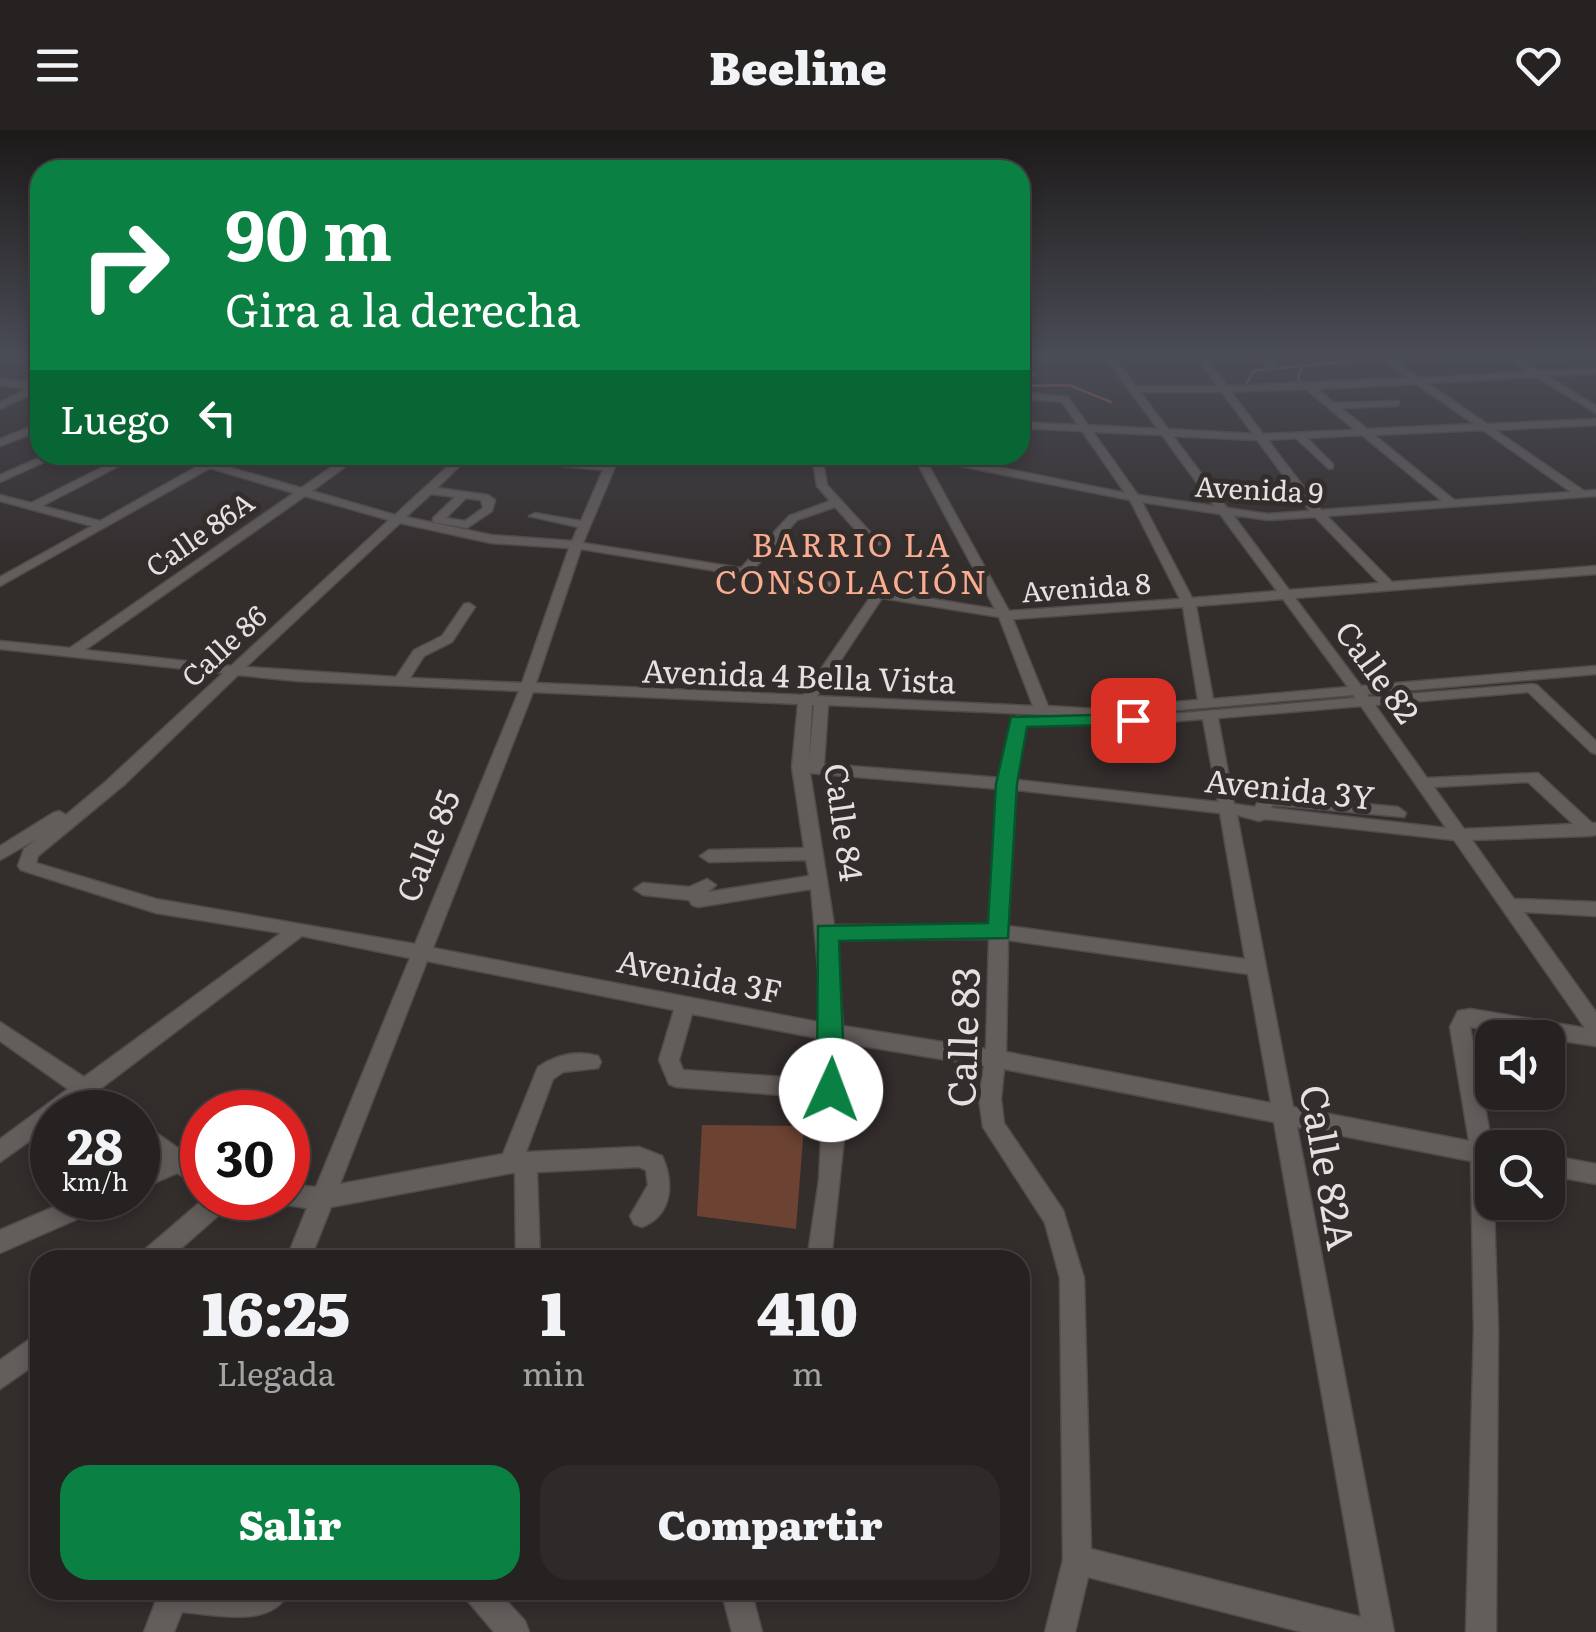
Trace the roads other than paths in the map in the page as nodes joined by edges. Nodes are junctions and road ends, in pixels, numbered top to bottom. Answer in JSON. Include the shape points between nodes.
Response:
{"nodes":[{"id":1,"x":1083,"y":424,"type":"edge"},
{"id":2,"x":1155,"y":424,"type":"edge"},
{"id":3,"x":1252,"y":424,"type":"edge"},
{"id":4,"x":1353,"y":424,"type":"edge"},
{"id":5,"x":1478,"y":424,"type":"edge"},
{"id":6,"x":1536,"y":424,"type":"edge"},
{"id":7,"x":1030,"y":426,"type":"edge"},
{"id":8,"x":1481,"y":426,"type":"junction"},
{"id":9,"x":1087,"y":429,"type":"junction"},
{"id":10,"x":30,"y":430,"type":"edge"},
{"id":11,"x":1162,"y":434,"type":"junction"},
{"id":12,"x":1364,"y":434,"type":"junction"},
{"id":13,"x":1299,"y":436,"type":"junction"},
{"id":14,"x":1262,"y":437,"type":"junction"},
{"id":15,"x":0,"y":442,"type":"edge"},
{"id":16,"x":32,"y":465,"type":"edge"},
{"id":17,"x":115,"y":465,"type":"edge"},
{"id":18,"x":204,"y":465,"type":"edge"},
{"id":19,"x":342,"y":465,"type":"edge"},
{"id":20,"x":455,"y":465,"type":"edge"},
{"id":21,"x":610,"y":465,"type":"edge"},
{"id":22,"x":819,"y":465,"type":"edge"},
{"id":23,"x":925,"y":465,"type":"edge"},
{"id":24,"x":970,"y":465,"type":"edge"},
{"id":25,"x":207,"y":466,"type":"junction"},
{"id":26,"x":1329,"y":466,"type":"dead end"},
{"id":27,"x":0,"y":479,"type":"edge"},
{"id":28,"x":429,"y":490,"type":"junction"},
{"id":29,"x":1596,"y":493,"type":"edge"},
{"id":30,"x":300,"y":494,"type":"junction"},
{"id":31,"x":1581,"y":494,"type":"junction"},
{"id":32,"x":464,"y":495,"type":"dead end"},
{"id":33,"x":0,"y":498,"type":"edge"},
{"id":34,"x":1134,"y":498,"type":"junction"},
{"id":35,"x":838,"y":502,"type":"junction"},
{"id":36,"x":1450,"y":504,"type":"junction"},
{"id":37,"x":1596,"y":504,"type":"edge"},
{"id":38,"x":31,"y":506,"type":"junction"},
{"id":39,"x":1222,"y":512,"type":"junction"},
{"id":40,"x":535,"y":516,"type":"dead end"},
{"id":41,"x":1320,"y":516,"type":"junction"},
{"id":42,"x":398,"y":520,"type":"junction"},
{"id":43,"x":98,"y":524,"type":"junction"},
{"id":44,"x":585,"y":525,"type":"junction"},
{"id":45,"x":875,"y":544,"type":"dead end"},
{"id":46,"x":576,"y":545,"type":"junction"},
{"id":47,"x":0,"y":562,"type":"edge"},
{"id":48,"x":24,"y":568,"type":"junction"},
{"id":49,"x":1596,"y":570,"type":"edge"},
{"id":50,"x":743,"y":573,"type":"junction"},
{"id":51,"x":0,"y":582,"type":"edge"},
{"id":52,"x":1390,"y":587,"type":"junction"},
{"id":53,"x":878,"y":595,"type":"junction"},
{"id":54,"x":1287,"y":595,"type":"junction"},
{"id":55,"x":1189,"y":604,"type":"junction"},
{"id":56,"x":469,"y":606,"type":"dead end"},
{"id":57,"x":1005,"y":616,"type":"junction"},
{"id":58,"x":0,"y":646,"type":"edge"},
{"id":59,"x":72,"y":653,"type":"junction"},
{"id":60,"x":0,"y":654,"type":"edge"},
{"id":61,"x":1596,"y":670,"type":"edge"},
{"id":62,"x":224,"y":676,"type":"junction"},
{"id":63,"x":400,"y":682,"type":"junction"},
{"id":64,"x":1596,"y":682,"type":"edge"},
{"id":65,"x":1532,"y":688,"type":"junction"},
{"id":66,"x":525,"y":694,"type":"junction"},
{"id":67,"x":1361,"y":697,"type":"junction"},
{"id":68,"x":812,"y":708,"type":"junction"},
{"id":69,"x":1208,"y":709,"type":"junction"},
{"id":70,"x":1043,"y":712,"type":"junction"},
{"id":71,"x":1018,"y":722,"type":"junction"},
{"id":72,"x":1596,"y":748,"type":"edge"},
{"id":73,"x":808,"y":767,"type":"junction"},
{"id":74,"x":120,"y":780,"type":"junction"},
{"id":75,"x":1422,"y":783,"type":"junction"},
{"id":76,"x":1006,"y":784,"type":"junction"},
{"id":77,"x":1230,"y":812,"type":"junction"},
{"id":78,"x":1398,"y":813,"type":"dead end"},
{"id":79,"x":1260,"y":815,"type":"junction"},
{"id":80,"x":1593,"y":829,"type":"edge"},
{"id":81,"x":1459,"y":835,"type":"junction"},
{"id":82,"x":0,"y":854,"type":"edge"},
{"id":83,"x":815,"y":854,"type":"junction"},
{"id":84,"x":782,"y":855,"type":"junction"},
{"id":85,"x":709,"y":856,"type":"dead end"},
{"id":86,"x":819,"y":881,"type":"junction"},
{"id":87,"x":784,"y":886,"type":"junction"},
{"id":88,"x":643,"y":890,"type":"dead end"},
{"id":89,"x":1511,"y":905,"type":"junction"},
{"id":90,"x":1596,"y":909,"type":"edge"},
{"id":91,"x":299,"y":929,"type":"junction"},
{"id":92,"x":826,"y":932,"type":"junction"},
{"id":93,"x":1000,"y":932,"type":"junction"},
{"id":94,"x":420,"y":952,"type":"junction"},
{"id":95,"x":1258,"y":968,"type":"junction"},
{"id":96,"x":685,"y":1005,"type":"junction"},
{"id":97,"x":1596,"y":1028,"type":"edge"},
{"id":98,"x":0,"y":1030,"type":"edge"},
{"id":99,"x":833,"y":1034,"type":"junction"},
{"id":100,"x":1596,"y":1038,"type":"edge"},
{"id":101,"x":996,"y":1059,"type":"junction"},
{"id":102,"x":591,"y":1062,"type":"dead end"},
{"id":103,"x":87,"y":1087,"type":"junction"},
{"id":104,"x":83,"y":1090,"type":"edge"},
{"id":105,"x":91,"y":1090,"type":"edge"},
{"id":106,"x":831,"y":1090,"type":"junction"},
{"id":107,"x":1284,"y":1114,"type":"junction"},
{"id":108,"x":30,"y":1130,"type":"edge"},
{"id":109,"x":1482,"y":1130,"type":"edge"},
{"id":110,"x":160,"y":1149,"type":"edge"},
{"id":111,"x":0,"y":1152,"type":"edge"},
{"id":112,"x":1475,"y":1152,"type":"edge"},
{"id":113,"x":176,"y":1162,"type":"junction"},
{"id":114,"x":518,"y":1162,"type":"junction"},
{"id":115,"x":180,"y":1164,"type":"edge"},
{"id":116,"x":1565,"y":1168,"type":"edge"},
{"id":117,"x":160,"y":1170,"type":"edge"},
{"id":118,"x":1596,"y":1174,"type":"edge"},
{"id":119,"x":310,"y":1197,"type":"edge"},
{"id":120,"x":322,"y":1198,"type":"junction"},
{"id":121,"x":642,"y":1216,"type":"dead end"},
{"id":122,"x":50,"y":1220,"type":"edge"},
{"id":123,"x":196,"y":1220,"type":"edge"},
{"id":124,"x":1487,"y":1220,"type":"edge"},
{"id":125,"x":0,"y":1242,"type":"edge"},
{"id":126,"x":161,"y":1250,"type":"edge"},
{"id":127,"x":302,"y":1250,"type":"edge"},
{"id":128,"x":527,"y":1250,"type":"edge"},
{"id":129,"x":820,"y":1250,"type":"edge"},
{"id":130,"x":30,"y":1353,"type":"edge"},
{"id":131,"x":0,"y":1376,"type":"edge"},
{"id":132,"x":1076,"y":1560,"type":"junction"},
{"id":133,"x":171,"y":1600,"type":"edge"},
{"id":134,"x":229,"y":1600,"type":"edge"},
{"id":135,"x":257,"y":1600,"type":"edge"},
{"id":136,"x":486,"y":1600,"type":"edge"},
{"id":137,"x":739,"y":1600,"type":"edge"},
{"id":138,"x":159,"y":1632,"type":"edge"},
{"id":139,"x":514,"y":1632,"type":"edge"},
{"id":140,"x":747,"y":1632,"type":"edge"},
{"id":141,"x":1060,"y":1632,"type":"edge"},
{"id":142,"x":1361,"y":1632,"type":"edge"},
{"id":143,"x":1379,"y":1632,"type":"edge"},
{"id":144,"x":1481,"y":1632,"type":"edge"}],
"edges":[{"from":1,"to":9,"type":"street","name":"Calle 82A"},
{"from":2,"to":11,"type":"street","name":"Calle 82"},
{"from":3,"to":14,"type":"street"},
{"from":4,"to":12,"type":"street"},
{"from":5,"to":8,"type":"street"},
{"from":6,"to":8,"type":"street"},
{"from":7,"to":9,"type":"street"},
{"from":8,"to":12,"type":"street"},
{"from":8,"to":31,"type":"street"},
{"from":9,"to":11,"type":"street"},
{"from":9,"to":34,"type":"street","name":"Calle 82A"},
{"from":10,"to":15,"type":"street"},
{"from":11,"to":14,"type":"street"},
{"from":11,"to":39,"type":"street","name":"Calle 82"},
{"from":12,"to":13,"type":"street"},
{"from":12,"to":36,"type":"street"},
{"from":13,"to":14,"type":"street"},
{"from":13,"to":26,"type":"street"},
{"from":14,"to":41,"type":"street"},
{"from":16,"to":27,"type":"street"},
{"from":17,"to":38,"type":"street"},
{"from":18,"to":25,"type":"street","name":"Avenida 8"},
{"from":19,"to":30,"type":"street","name":"Calle 86A"},
{"from":20,"to":28,"type":"street","name":"Calle 86"},
{"from":21,"to":44,"type":"street","name":"Calle 85"},
{"from":22,"to":35,"type":"street","via":[[822,486]]},
{"from":23,"to":57,"type":"street"},
{"from":24,"to":34,"type":"street","name":"Avenida 9"},
{"from":25,"to":30,"type":"street","name":"Avenida 8"},
{"from":25,"to":43,"type":"street"},
{"from":28,"to":32,"type":"street"},
{"from":28,"to":42,"type":"street","name":"Calle 86"},
{"from":29,"to":31,"type":"street","name":"Avenida 9"},
{"from":30,"to":42,"type":"street","name":"Avenida 8"},
{"from":30,"to":59,"type":"street","name":"Calle 86A"},
{"from":31,"to":36,"type":"street","name":"Avenida 9"},
{"from":31,"to":37,"type":"street"},
{"from":33,"to":38,"type":"street"},
{"from":34,"to":39,"type":"street","name":"Avenida 9"},
{"from":34,"to":55,"type":"street","name":"Calle 82A"},
{"from":35,"to":45,"type":"street"},
{"from":35,"to":50,"type":"street","via":[[793,518]]},
{"from":36,"to":41,"type":"street","name":"Avenida 9"},
{"from":38,"to":43,"type":"street"},
{"from":39,"to":41,"type":"street","name":"Avenida 9"},
{"from":39,"to":54,"type":"street","name":"Calle 82"},
{"from":40,"to":44,"type":"street"},
{"from":41,"to":52,"type":"street"},
{"from":42,"to":46,"type":"street","name":"Avenida 8","via":[[496,540]]},
{"from":42,"to":62,"type":"street","name":"Calle 86"},
{"from":43,"to":48,"type":"street"},
{"from":44,"to":46,"type":"street","name":"Calle 85"},
{"from":46,"to":50,"type":"street","name":"Avenida 8"},
{"from":46,"to":66,"type":"street","name":"Calle 85"},
{"from":47,"to":48,"type":"street"},
{"from":48,"to":51,"type":"street"},
{"from":49,"to":52,"type":"street","name":"Avenida 8"},
{"from":50,"to":53,"type":"street","name":"Avenida 8"},
{"from":52,"to":54,"type":"street","name":"Avenida 8"},
{"from":53,"to":57,"type":"street","name":"Avenida 8"},
{"from":53,"to":68,"type":"street","name":"Calle 84"},
{"from":54,"to":55,"type":"street","name":"Avenida 8"},
{"from":54,"to":67,"type":"street","name":"Calle 82"},
{"from":55,"to":57,"type":"street","name":"Avenida 8"},
{"from":55,"to":69,"type":"street","name":"Calle 82A"},
{"from":56,"to":63,"type":"street","via":[[447,639],[419,653]]},
{"from":57,"to":70,"type":"street"},
{"from":58,"to":59,"type":"street","name":"Avenida 4 Bella Vista"},
{"from":59,"to":62,"type":"street","name":"Avenida 4 Bella Vista"},
{"from":60,"to":62,"type":"street","name":"Avenida 4 Bella Vista"},
{"from":61,"to":67,"type":"street","name":"Avenida 4 Bella Vista"},
{"from":62,"to":63,"type":"street","name":"Avenida 4 Bella Vista"},
{"from":62,"to":66,"type":"street","name":"Avenida 4 Bella Vista"},
{"from":62,"to":74,"type":"street","name":"Calle 86"},
{"from":63,"to":66,"type":"street","name":"Avenida 4 Bella Vista"},
{"from":64,"to":65,"type":"street","name":"Avenida 4 Bella Vista"},
{"from":65,"to":67,"type":"street","name":"Avenida 4 Bella Vista"},
{"from":65,"to":72,"type":"street"},
{"from":66,"to":68,"type":"street","name":"Avenida 4 Bella Vista"},
{"from":66,"to":94,"type":"street","name":"Calle 85"},
{"from":67,"to":69,"type":"street","name":"Avenida 4 Bella Vista"},
{"from":67,"to":75,"type":"street","name":"Calle 82"},
{"from":68,"to":70,"type":"street","name":"Avenida 4 Bella Vista"},
{"from":68,"to":71,"type":"street","name":"Avenida 4 Bella Vista"},
{"from":68,"to":73,"type":"street","name":"Calle 84"},
{"from":69,"to":70,"type":"street","name":"Avenida 4 Bella Vista"},
{"from":69,"to":71,"type":"street","name":"Avenida 4 Bella Vista"},
{"from":69,"to":77,"type":"street","name":"Calle 82A"},
{"from":71,"to":76,"type":"street","name":"Calle 83"},
{"from":73,"to":76,"type":"street","name":"Avenida 3Y"},
{"from":73,"to":83,"type":"street","name":"Calle 84"},
{"from":74,"to":82,"type":"street","name":"Calle 86"},
{"from":74,"to":91,"type":"street","name":"Avenida 3F","via":[[30,853],[27,866],[132,900]]},
{"from":75,"to":80,"type":"street","via":[[1532,777]]},
{"from":75,"to":81,"type":"street","name":"Calle 82"},
{"from":76,"to":77,"type":"street","name":"Avenida 3Y"},
{"from":76,"to":93,"type":"street","name":"Calle 83"},
{"from":77,"to":79,"type":"street","name":"Avenida 3Y"},
{"from":77,"to":95,"type":"street","name":"Calle 82A"},
{"from":78,"to":79,"type":"street","via":[[1273,800]]},
{"from":79,"to":81,"type":"street","name":"Avenida 3Y"},
{"from":80,"to":81,"type":"street","name":"Avenida 3Y"},
{"from":81,"to":89,"type":"street","name":"Calle 82"},
{"from":83,"to":84,"type":"street"},
{"from":83,"to":86,"type":"street","name":"Calle 84"},
{"from":84,"to":85,"type":"street"},
{"from":84,"to":87,"type":"street"},
{"from":86,"to":87,"type":"street"},
{"from":86,"to":92,"type":"street","name":"Calle 84"},
{"from":87,"to":88,"type":"street","via":[[702,900],[701,890]]},
{"from":89,"to":90,"type":"street"},
{"from":89,"to":97,"type":"street","name":"Calle 82"},
{"from":91,"to":94,"type":"street","name":"Avenida 3F"},
{"from":91,"to":103,"type":"street"},
{"from":92,"to":93,"type":"street"},
{"from":92,"to":99,"type":"street","name":"Calle 84"},
{"from":93,"to":95,"type":"street"},
{"from":93,"to":101,"type":"street","name":"Calle 83"},
{"from":94,"to":96,"type":"street","name":"Avenida 3F"},
{"from":94,"to":120,"type":"street","name":"Calle 85"},
{"from":95,"to":107,"type":"street","name":"Calle 82A"},
{"from":96,"to":99,"type":"street","name":"Avenida 3F"},
{"from":96,"to":106,"type":"street","via":[[668,1060],[676,1078]]},
{"from":98,"to":103,"type":"street"},
{"from":99,"to":101,"type":"street","name":"Avenida 3F"},
{"from":99,"to":106,"type":"street","name":"Calle 84"},
{"from":100,"to":109,"type":"street","via":[[1465,1017],[1460,1027]]},
{"from":101,"to":107,"type":"street","name":"Avenida 3F"},
{"from":101,"to":132,"type":"street","name":"Calle 83","via":[[990,1118],[1054,1218],[1072,1278]]},
{"from":102,"to":114,"type":"street","via":[[559,1064],[545,1073]]},
{"from":103,"to":104,"type":"street"},
{"from":103,"to":105,"type":"street"},
{"from":106,"to":129,"type":"street","name":"Calle 84"},
{"from":107,"to":112,"type":"street","name":"Avenida 3F"},
{"from":107,"to":143,"type":"street","name":"Calle 82A"},
{"from":108,"to":111,"type":"street"},
{"from":110,"to":113,"type":"street"},
{"from":113,"to":115,"type":"street"},
{"from":113,"to":117,"type":"street"},
{"from":114,"to":120,"type":"street"},
{"from":114,"to":121,"type":"street","via":[[654,1162],[662,1182]]},
{"from":114,"to":128,"type":"street"},
{"from":116,"to":118,"type":"street"},
{"from":119,"to":120,"type":"street"},
{"from":120,"to":127,"type":"street","name":"Calle 85"},
{"from":122,"to":125,"type":"street"},
{"from":123,"to":126,"type":"street"},
{"from":124,"to":144,"type":"street"},
{"from":130,"to":131,"type":"street"},
{"from":132,"to":141,"type":"street","name":"Calle 83"},
{"from":132,"to":142,"type":"street"},
{"from":133,"to":138,"type":"street"},
{"from":134,"to":135,"type":"street"},
{"from":136,"to":139,"type":"street"},
{"from":137,"to":140,"type":"street"}]}
